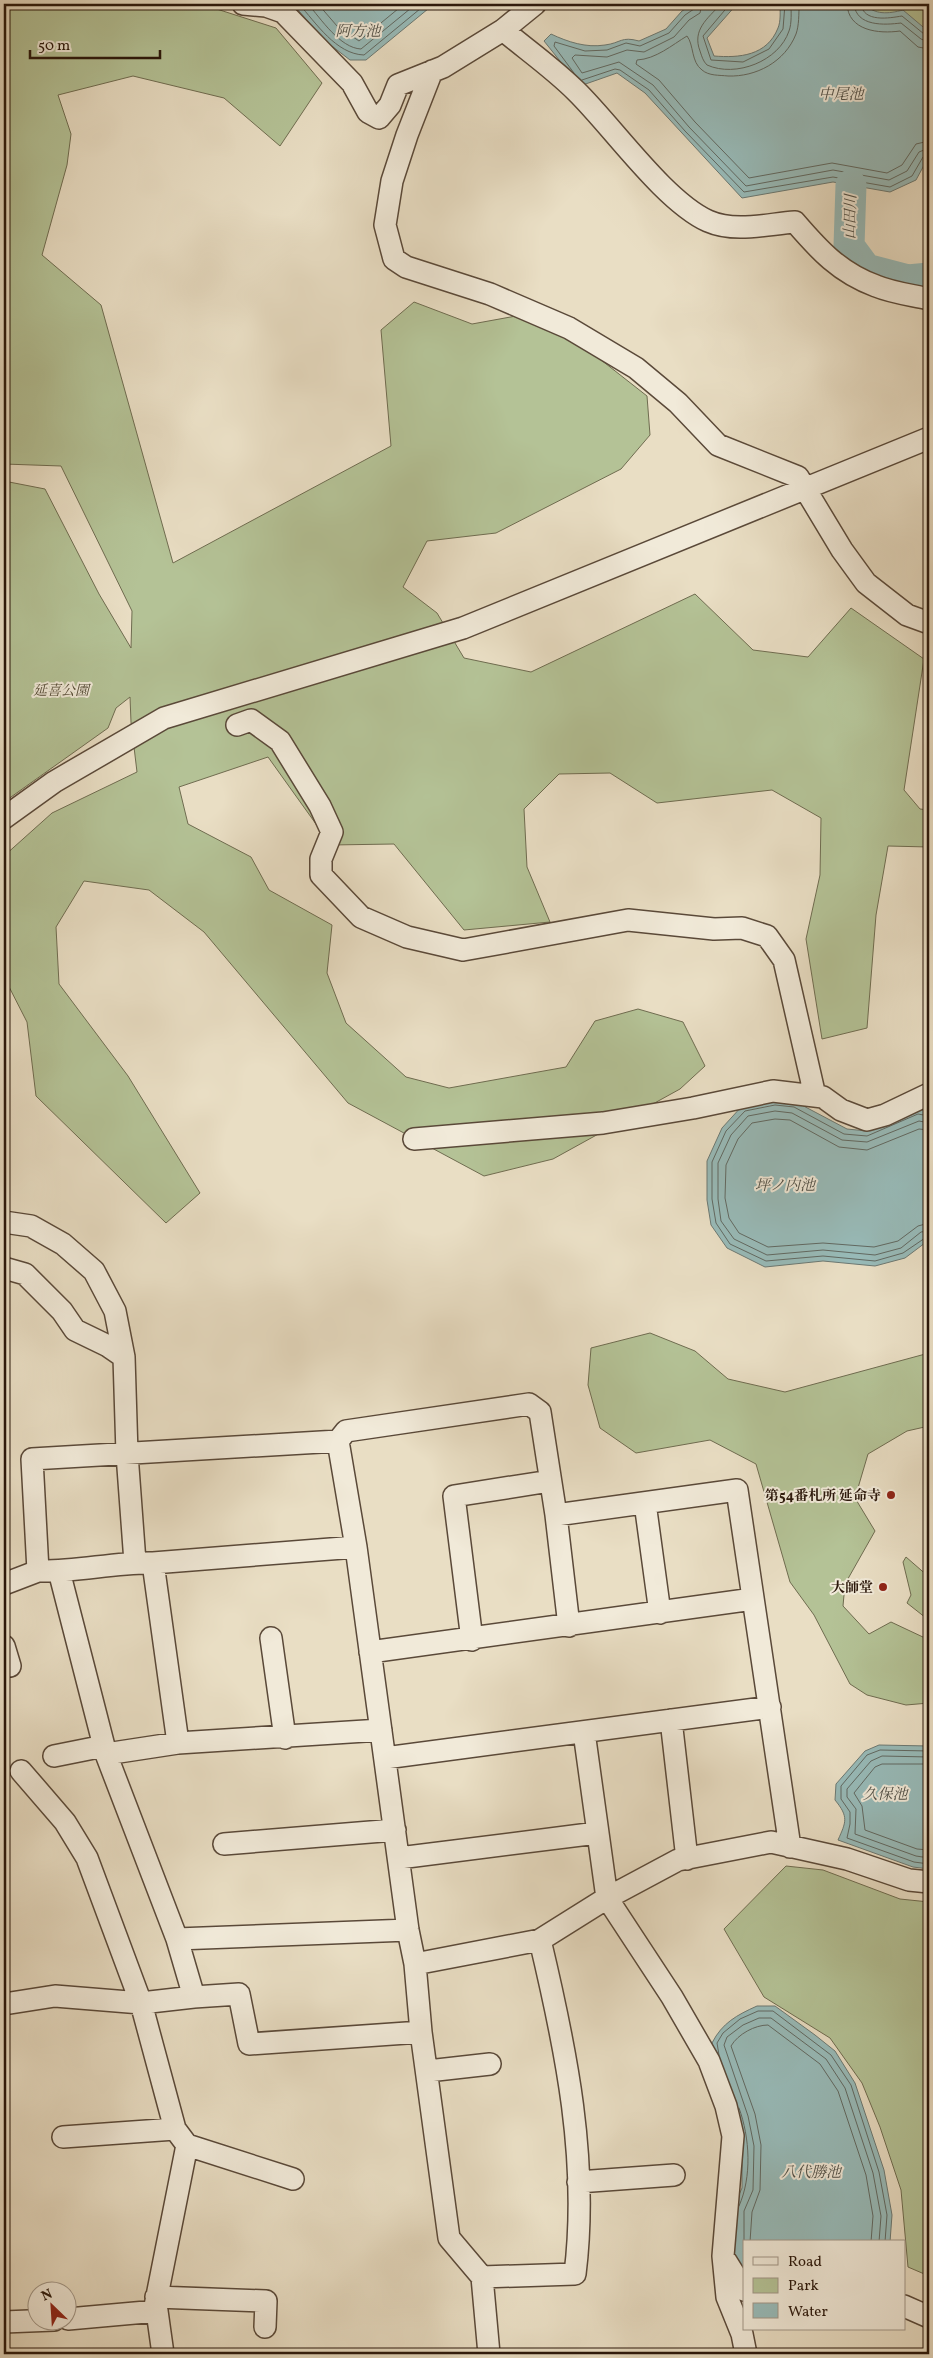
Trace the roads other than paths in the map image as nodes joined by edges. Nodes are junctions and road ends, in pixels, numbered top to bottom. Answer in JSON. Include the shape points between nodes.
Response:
{"nodes":[{"id":1,"x":243,"y":4,"type":"edge"},
{"id":2,"x":535,"y":4,"type":"edge"},
{"id":3,"x":503,"y":30,"type":"junction"},
{"id":4,"x":432,"y":71,"type":"junction"},
{"id":5,"x":929,"y":300,"type":"edge"},
{"id":6,"x":929,"y":438,"type":"edge"},
{"id":7,"x":806,"y":488,"type":"junction"},
{"id":8,"x":929,"y":623,"type":"edge"},
{"id":9,"x":237,"y":725,"type":"dead end"},
{"id":10,"x":4,"y":818,"type":"edge"},
{"id":11,"x":929,"y":1094,"type":"edge"},
{"id":12,"x":815,"y":1096,"type":"junction"},
{"id":13,"x":414,"y":1139,"type":"dead end"},
{"id":14,"x":4,"y":1222,"type":"edge"},
{"id":15,"x":4,"y":1268,"type":"edge"},
{"id":16,"x":124,"y":1357,"type":"junction"},
{"id":17,"x":338,"y":1441,"type":"junction"},
{"id":18,"x":127,"y":1454,"type":"junction"},
{"id":19,"x":550,"y":1481,"type":"junction"},
{"id":20,"x":645,"y":1503,"type":"junction"},
{"id":21,"x":556,"y":1515,"type":"junction"},
{"id":22,"x":356,"y":1547,"type":"junction"},
{"id":23,"x":144,"y":1563,"type":"junction"},
{"id":24,"x":48,"y":1571,"type":"junction"},
{"id":25,"x":4,"y":1584,"type":"edge"},
{"id":26,"x":754,"y":1599,"type":"junction"},
{"id":27,"x":660,"y":1612,"type":"junction"},
{"id":28,"x":569,"y":1626,"type":"junction"},
{"id":29,"x":271,"y":1638,"type":"dead end"},
{"id":30,"x":472,"y":1640,"type":"junction"},
{"id":31,"x":370,"y":1652,"type":"junction"},
{"id":32,"x":770,"y":1707,"type":"junction"},
{"id":33,"x":671,"y":1720,"type":"junction"},
{"id":34,"x":381,"y":1730,"type":"junction"},
{"id":35,"x":584,"y":1732,"type":"junction"},
{"id":36,"x":286,"y":1738,"type":"junction"},
{"id":37,"x":178,"y":1743,"type":"junction"},
{"id":38,"x":105,"y":1750,"type":"junction"},
{"id":39,"x":54,"y":1756,"type":"dead end"},
{"id":40,"x":386,"y":1758,"type":"junction"},
{"id":41,"x":21,"y":1771,"type":"dead end"},
{"id":42,"x":395,"y":1830,"type":"junction"},
{"id":43,"x":597,"y":1833,"type":"junction"},
{"id":44,"x":224,"y":1844,"type":"dead end"},
{"id":45,"x":790,"y":1846,"type":"junction"},
{"id":46,"x":399,"y":1858,"type":"junction"},
{"id":47,"x":687,"y":1859,"type":"junction"},
{"id":48,"x":929,"y":1882,"type":"edge"},
{"id":49,"x":607,"y":1898,"type":"junction"},
{"id":50,"x":408,"y":1930,"type":"junction"},
{"id":51,"x":177,"y":1939,"type":"junction"},
{"id":52,"x":540,"y":1940,"type":"junction"},
{"id":53,"x":415,"y":1964,"type":"junction"},
{"id":54,"x":194,"y":1997,"type":"junction"},
{"id":55,"x":4,"y":2004,"type":"edge"},
{"id":56,"x":141,"y":2004,"type":"junction"},
{"id":57,"x":421,"y":2032,"type":"junction"},
{"id":58,"x":490,"y":2064,"type":"dead end"},
{"id":59,"x":428,"y":2071,"type":"junction"},
{"id":60,"x":63,"y":2137,"type":"dead end"},
{"id":61,"x":181,"y":2137,"type":"junction"},
{"id":62,"x":674,"y":2174,"type":"dead end"},
{"id":63,"x":293,"y":2179,"type":"dead end"},
{"id":64,"x":578,"y":2182,"type":"junction"},
{"id":65,"x":723,"y":2256,"type":"junction"},
{"id":66,"x":482,"y":2277,"type":"junction"},
{"id":67,"x":743,"y":2288,"type":"edge"},
{"id":68,"x":157,"y":2304,"type":"junction"},
{"id":69,"x":906,"y":2307,"type":"edge"},
{"id":70,"x":78,"y":2317,"type":"edge"},
{"id":71,"x":929,"y":2317,"type":"edge"},
{"id":72,"x":28,"y":2321,"type":"edge"},
{"id":73,"x":4,"y":2322,"type":"edge"},
{"id":74,"x":266,"y":2327,"type":"dead end"},
{"id":75,"x":162,"y":2354,"type":"edge"},
{"id":76,"x":489,"y":2354,"type":"edge"},
{"id":77,"x":746,"y":2354,"type":"edge"}],
"edges":[{"from":1,"to":4,"type":"street","via":[[266,6],[283,12],[352,83],[368,112],[379,118],[390,105],[398,85]]},
{"from":2,"to":3,"type":"street"},
{"from":3,"to":4,"type":"street"},
{"from":3,"to":5,"type":"street","via":[[575,90],[653,176],[682,203],[708,221],[736,228],[795,222],[826,257],[855,276],[877,287]]},
{"from":4,"to":7,"type":"street","via":[[392,182],[385,225],[394,259],[406,267],[490,294],[569,328],[636,368],[678,403],[718,445],[798,477]]},
{"from":6,"to":7,"type":"street"},
{"from":7,"to":8,"type":"street","via":[[842,550],[866,583],[908,615]]},
{"from":7,"to":10,"type":"street","via":[[464,628],[164,718],[54,782]]},
{"from":9,"to":12,"type":"street","via":[[251,720],[280,741],[320,806],[332,832],[321,859],[321,876],[361,917],[407,937],[463,950],[628,920],[714,929],[742,928],[767,936],[784,960]]},
{"from":11,"to":12,"type":"street","via":[[867,1120]]},
{"from":12,"to":13,"type":"street","via":[[773,1091],[603,1123]]},
{"from":14,"to":16,"type":"street","via":[[31,1226],[63,1244],[94,1272],[115,1311]]},
{"from":15,"to":16,"type":"street","via":[[24,1274],[62,1311],[75,1330]]},
{"from":16,"to":18,"type":"street"},
{"from":17,"to":18,"type":"street"},
{"from":17,"to":19,"type":"street","via":[[346,1431],[529,1404],[540,1412]]},
{"from":17,"to":22,"type":"street"},
{"from":18,"to":23,"type":"street"},
{"from":18,"to":24,"type":"street","via":[[32,1459]]},
{"from":19,"to":21,"type":"street"},
{"from":19,"to":30,"type":"street","via":[[454,1496]]},
{"from":20,"to":21,"type":"street"},
{"from":20,"to":26,"type":"street","via":[[737,1490]]},
{"from":20,"to":27,"type":"street"},
{"from":21,"to":28,"type":"street"},
{"from":22,"to":23,"type":"street"},
{"from":22,"to":31,"type":"street"},
{"from":23,"to":24,"type":"street"},
{"from":23,"to":37,"type":"street"},
{"from":24,"to":25,"type":"street"},
{"from":24,"to":38,"type":"street"},
{"from":26,"to":27,"type":"street"},
{"from":26,"to":32,"type":"street"},
{"from":27,"to":28,"type":"street"},
{"from":28,"to":30,"type":"street"},
{"from":29,"to":36,"type":"street"},
{"from":30,"to":31,"type":"street"},
{"from":31,"to":34,"type":"street"},
{"from":32,"to":33,"type":"street"},
{"from":32,"to":45,"type":"street"},
{"from":33,"to":35,"type":"street"},
{"from":33,"to":47,"type":"street"},
{"from":34,"to":36,"type":"street"},
{"from":34,"to":40,"type":"street"},
{"from":35,"to":40,"type":"street"},
{"from":35,"to":43,"type":"street"},
{"from":36,"to":37,"type":"street"},
{"from":37,"to":38,"type":"street"},
{"from":38,"to":39,"type":"street"},
{"from":38,"to":51,"type":"street"},
{"from":40,"to":42,"type":"street"},
{"from":41,"to":56,"type":"street","via":[[65,1822],[88,1858]]},
{"from":42,"to":44,"type":"street"},
{"from":42,"to":46,"type":"street"},
{"from":43,"to":46,"type":"street"},
{"from":43,"to":49,"type":"street"},
{"from":45,"to":47,"type":"street","via":[[772,1842]]},
{"from":45,"to":48,"type":"street","via":[[846,1859],[909,1880]]},
{"from":46,"to":50,"type":"street"},
{"from":47,"to":49,"type":"street","via":[[678,1860]]},
{"from":49,"to":52,"type":"street"},
{"from":49,"to":65,"type":"street","via":[[672,1997],[709,2061],[726,2106],[733,2136]]},
{"from":50,"to":51,"type":"street"},
{"from":50,"to":53,"type":"street"},
{"from":51,"to":54,"type":"street"},
{"from":52,"to":53,"type":"street"},
{"from":52,"to":64,"type":"street","via":[[570,2082]]},
{"from":53,"to":57,"type":"street"},
{"from":54,"to":56,"type":"street"},
{"from":54,"to":57,"type":"street","via":[[239,1994],[249,2044]]},
{"from":55,"to":56,"type":"street","via":[[55,1996]]},
{"from":56,"to":61,"type":"street"},
{"from":57,"to":59,"type":"street"},
{"from":58,"to":59,"type":"street"},
{"from":59,"to":66,"type":"street","via":[[448,2238]]},
{"from":60,"to":61,"type":"street"},
{"from":61,"to":63,"type":"street"},
{"from":61,"to":68,"type":"street"},
{"from":62,"to":64,"type":"street"},
{"from":64,"to":66,"type":"street","via":[[581,2230],[576,2274]]},
{"from":65,"to":67,"type":"street"},
{"from":65,"to":77,"type":"street","via":[[727,2297],[742,2334]]},
{"from":66,"to":76,"type":"street"},
{"from":68,"to":70,"type":"street"},
{"from":68,"to":74,"type":"street","via":[[266,2301]]},
{"from":68,"to":75,"type":"street"},
{"from":69,"to":71,"type":"street"},
{"from":72,"to":73,"type":"street"}]}
